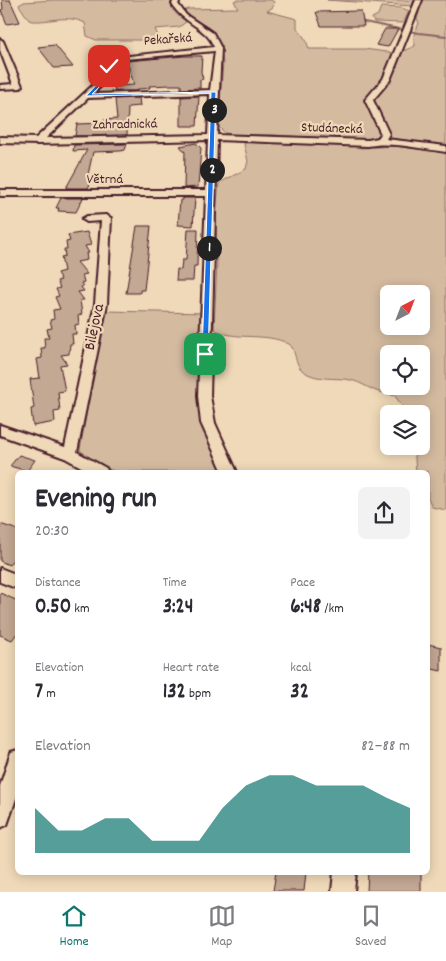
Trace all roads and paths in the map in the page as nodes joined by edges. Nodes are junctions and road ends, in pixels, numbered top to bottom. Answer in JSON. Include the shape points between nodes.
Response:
{"nodes":[{"id":1,"x":177,"y":0,"type":"edge"},
{"id":2,"x":419,"y":0,"type":"edge"},
{"id":3,"x":0,"y":40,"type":"edge"},
{"id":4,"x":218,"y":49,"type":"junction"},
{"id":5,"x":2,"y":52,"type":"edge"},
{"id":6,"x":0,"y":87,"type":"edge"},
{"id":7,"x":214,"y":92,"type":"junction"},
{"id":8,"x":88,"y":96,"type":"junction"},
{"id":9,"x":213,"y":137,"type":"junction"},
{"id":10,"x":0,"y":140,"type":"edge"},
{"id":11,"x":381,"y":140,"type":"junction"},
{"id":12,"x":38,"y":141,"type":"junction"},
{"id":13,"x":446,"y":149,"type":"edge"},
{"id":14,"x":0,"y":193,"type":"edge"},
{"id":15,"x":210,"y":194,"type":"junction"},
{"id":16,"x":87,"y":219,"type":"dead end"},
{"id":17,"x":0,"y":430,"type":"edge"},
{"id":18,"x":70,"y":454,"type":"junction"},
{"id":19,"x":98,"y":470,"type":"edge"},
{"id":20,"x":229,"y":470,"type":"edge"},
{"id":21,"x":0,"y":575,"type":"edge"},
{"id":22,"x":15,"y":581,"type":"edge"},
{"id":23,"x":15,"y":768,"type":"edge"},
{"id":24,"x":0,"y":816,"type":"edge"},
{"id":25,"x":345,"y":875,"type":"edge"},
{"id":26,"x":343,"y":891,"type":"edge"}],
"edges":[{"from":1,"to":4,"type":"street","via":[[177,10],[208,32]]},
{"from":2,"to":11,"type":"street","name":"Studánecká","via":[[386,80],[369,100],[385,134]]},
{"from":3,"to":5,"type":"street"},
{"from":4,"to":7,"type":"street"},
{"from":4,"to":8,"type":"street","name":"Pekařská","via":[[112,59],[107,76]]},
{"from":5,"to":6,"type":"street","via":[[18,86]]},
{"from":7,"to":8,"type":"street"},
{"from":7,"to":9,"type":"street"},
{"from":8,"to":12,"type":"street","name":"Pekařská"},
{"from":9,"to":11,"type":"street","name":"Studánecká","via":[[368,143]]},
{"from":9,"to":12,"type":"street","name":"Zahradnická"},
{"from":9,"to":15,"type":"street"},
{"from":10,"to":12,"type":"street","name":"Zahradnická"},
{"from":11,"to":13,"type":"street"},
{"from":14,"to":15,"type":"street","name":"Větrná"},
{"from":15,"to":20,"type":"street","via":[[204,396],[208,423]]},
{"from":16,"to":18,"type":"street","name":"Bilejova","via":[[106,218],[101,304]]},
{"from":17,"to":18,"type":"street"},
{"from":18,"to":19,"type":"street"},
{"from":21,"to":22,"type":"street"},
{"from":23,"to":24,"type":"street"},
{"from":25,"to":26,"type":"street"}]}
